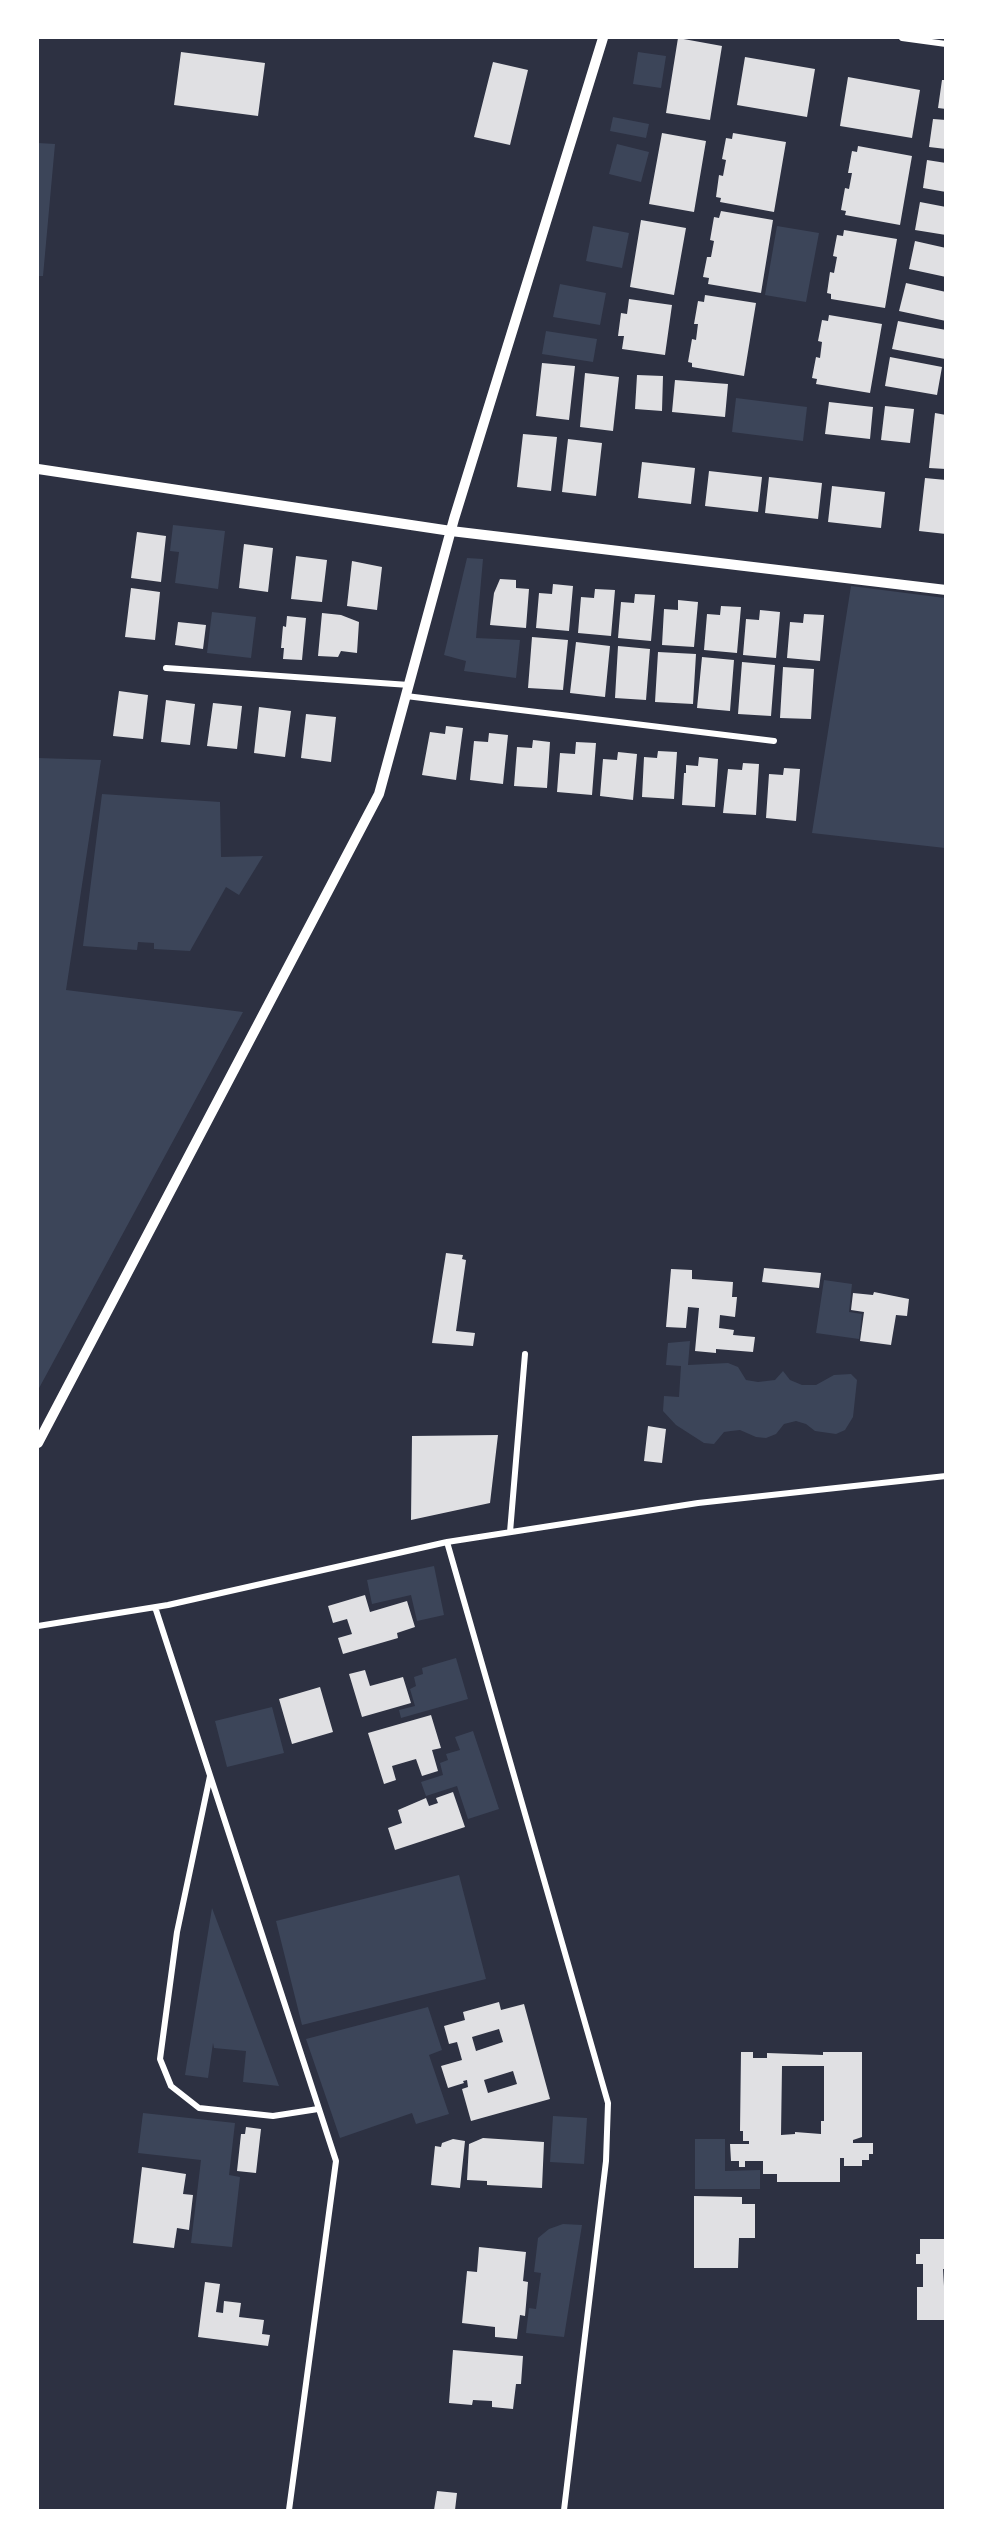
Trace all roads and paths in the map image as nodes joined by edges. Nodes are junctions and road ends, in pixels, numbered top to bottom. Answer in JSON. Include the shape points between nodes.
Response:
{"nodes":[{"id":1,"x":603,"y":38,"type":"edge"},
{"id":2,"x":902,"y":38,"type":"edge"},
{"id":3,"x":945,"y":45,"type":"edge"},
{"id":4,"x":38,"y":469,"type":"edge"},
{"id":5,"x":450,"y":531,"type":"junction"},
{"id":6,"x":945,"y":590,"type":"edge"},
{"id":7,"x":166,"y":668,"type":"dead end"},
{"id":8,"x":407,"y":691,"type":"junction"},
{"id":9,"x":774,"y":741,"type":"dead end"},
{"id":10,"x":525,"y":1354,"type":"dead end"},
{"id":11,"x":38,"y":1443,"type":"edge"},
{"id":12,"x":945,"y":1476,"type":"edge"},
{"id":13,"x":510,"y":1532,"type":"junction"},
{"id":14,"x":447,"y":1542,"type":"junction"},
{"id":15,"x":155,"y":1607,"type":"junction"},
{"id":16,"x":38,"y":1626,"type":"edge"},
{"id":17,"x":210,"y":1776,"type":"junction"},
{"id":18,"x":318,"y":2109,"type":"junction"},
{"id":19,"x":289,"y":2511,"type":"edge"},
{"id":20,"x":564,"y":2511,"type":"edge"}],
"edges":[{"from":1,"to":5,"type":"street"},
{"from":2,"to":3,"type":"street"},
{"from":4,"to":5,"type":"street"},
{"from":5,"to":6,"type":"street"},
{"from":5,"to":8,"type":"street"},
{"from":7,"to":8,"type":"street"},
{"from":8,"to":9,"type":"street"},
{"from":8,"to":11,"type":"street","via":[[379,794]]},
{"from":10,"to":13,"type":"street"},
{"from":12,"to":13,"type":"street","via":[[698,1503]]},
{"from":13,"to":14,"type":"street"},
{"from":14,"to":15,"type":"street"},
{"from":14,"to":20,"type":"street","via":[[608,2103],[606,2162]]},
{"from":15,"to":16,"type":"street"},
{"from":15,"to":17,"type":"street"},
{"from":17,"to":18,"type":"street"},
{"from":17,"to":18,"type":"street","via":[[177,1932],[160,2059],[171,2086],[200,2108],[273,2116]]},
{"from":18,"to":19,"type":"street","via":[[336,2162]]}]}
